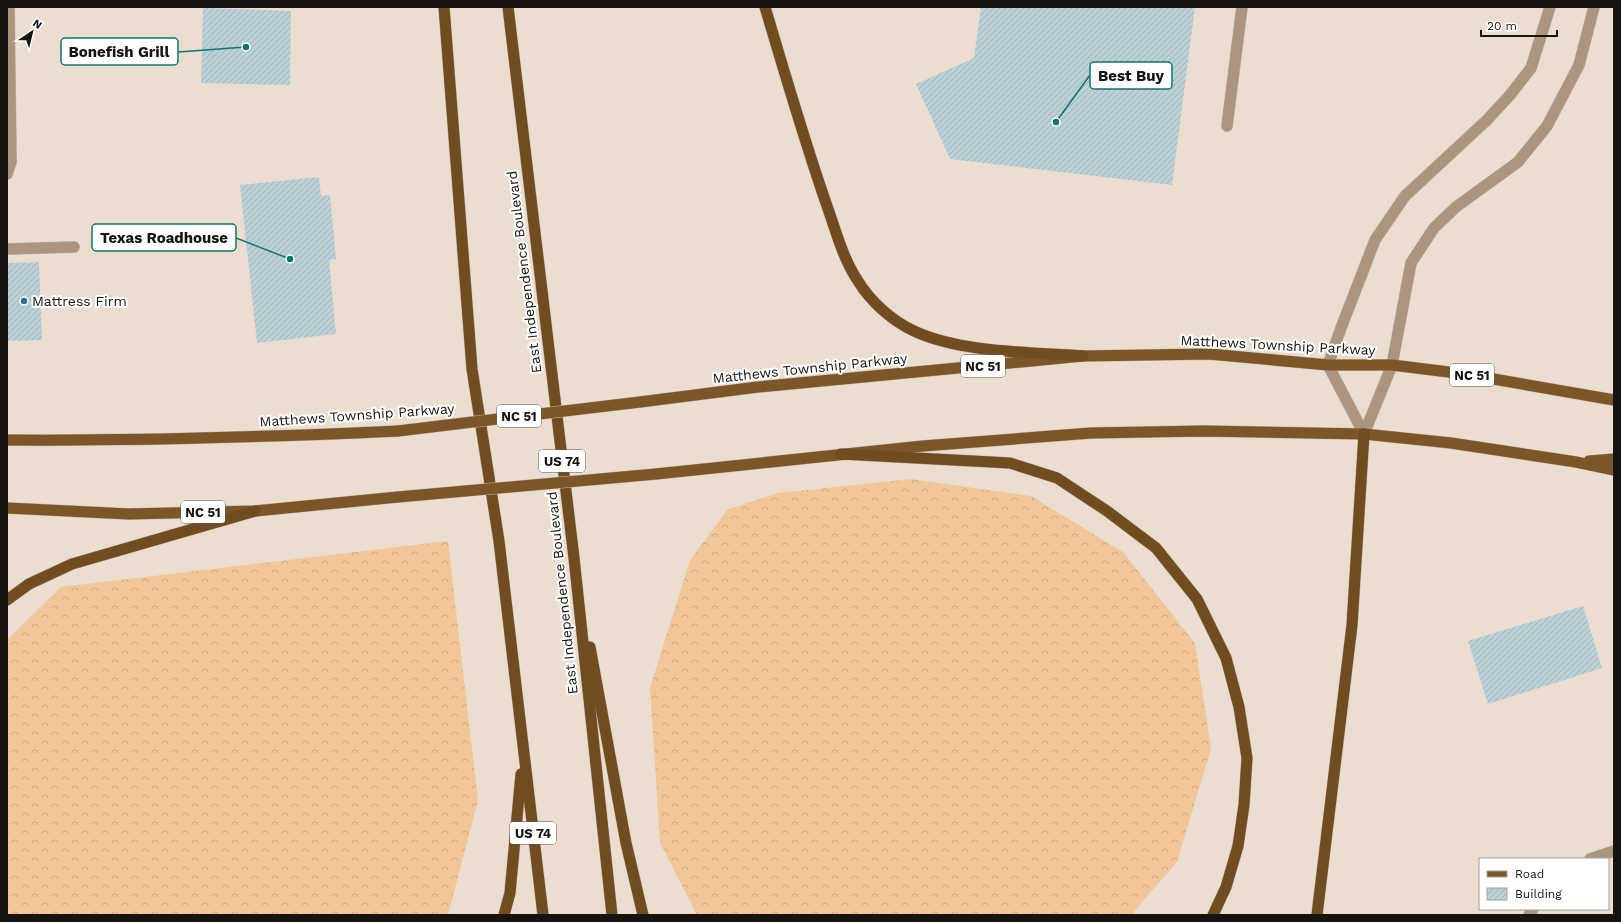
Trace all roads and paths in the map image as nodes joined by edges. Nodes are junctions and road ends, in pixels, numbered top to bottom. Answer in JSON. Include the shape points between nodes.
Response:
{"nodes":[{"id":1,"x":9,"y":7,"type":"edge"},
{"id":2,"x":444,"y":7,"type":"edge"},
{"id":3,"x":508,"y":7,"type":"edge"},
{"id":4,"x":765,"y":7,"type":"edge"},
{"id":5,"x":1242,"y":7,"type":"edge"},
{"id":6,"x":1550,"y":7,"type":"edge"},
{"id":7,"x":1594,"y":7,"type":"edge"},
{"id":8,"x":1227,"y":126,"type":"dead end"},
{"id":9,"x":7,"y":174,"type":"edge"},
{"id":10,"x":74,"y":247,"type":"dead end"},
{"id":11,"x":7,"y":249,"type":"edge"},
{"id":12,"x":1083,"y":356,"type":"junction"},
{"id":13,"x":1328,"y":365,"type":"junction"},
{"id":14,"x":1392,"y":365,"type":"junction"},
{"id":15,"x":1614,"y":400,"type":"edge"},
{"id":16,"x":1364,"y":434,"type":"junction"},
{"id":17,"x":7,"y":440,"type":"edge"},
{"id":18,"x":841,"y":454,"type":"junction"},
{"id":19,"x":1614,"y":459,"type":"edge"},
{"id":20,"x":1576,"y":462,"type":"junction"},
{"id":21,"x":1614,"y":470,"type":"edge"},
{"id":22,"x":7,"y":508,"type":"edge"},
{"id":23,"x":255,"y":511,"type":"junction"},
{"id":24,"x":574,"y":558,"type":"junction"},
{"id":25,"x":7,"y":600,"type":"edge"},
{"id":26,"x":523,"y":752,"type":"junction"},
{"id":27,"x":1614,"y":851,"type":"edge"},
{"id":28,"x":1593,"y":858,"type":"edge"},
{"id":29,"x":504,"y":915,"type":"edge"},
{"id":30,"x":543,"y":915,"type":"edge"},
{"id":31,"x":612,"y":915,"type":"edge"},
{"id":32,"x":642,"y":915,"type":"edge"},
{"id":33,"x":1213,"y":915,"type":"edge"},
{"id":34,"x":1317,"y":915,"type":"edge"}],
"edges":[{"from":1,"to":9,"type":"lane","via":[[11,162]]},
{"from":2,"to":26,"type":"highway","number":"US 74","via":[[472,369],[499,541]]},
{"from":3,"to":24,"type":"highway","name":"East Independence Boulevard","number":"US 74"},
{"from":4,"to":12,"type":"highway","via":[[821,188],[848,264],[869,297],[892,318],[913,331],[932,338],[995,350]]},
{"from":5,"to":8,"type":"lane"},
{"from":6,"to":13,"type":"lane","via":[[1531,68],[1487,120],[1405,196],[1375,240]]},
{"from":7,"to":14,"type":"lane","via":[[1579,65],[1547,126],[1518,162],[1456,207],[1434,228],[1411,263]]},
{"from":10,"to":11,"type":"lane"},
{"from":12,"to":13,"type":"main road","name":"Matthews Township Parkway","number":"NC 51","via":[[1209,354]]},
{"from":12,"to":17,"type":"main road","name":"Matthews Township Parkway","number":"NC 51","bridge":true,"via":[[758,387],[398,430],[186,439]]},
{"from":13,"to":14,"type":"main road","name":"Matthews Township Parkway","number":"NC 51"},
{"from":13,"to":16,"type":"lane"},
{"from":14,"to":15,"type":"main road","name":"Matthews Township Parkway","number":"NC 51","via":[[1465,374]]},
{"from":14,"to":16,"type":"lane"},
{"from":16,"to":18,"type":"main road","number":"NC 51","via":[[1204,431],[1091,433]]},
{"from":16,"to":20,"type":"main road","number":"NC 51","via":[[1451,443]]},
{"from":16,"to":34,"type":"highway","via":[[1352,625]]},
{"from":18,"to":23,"type":"main road","number":"NC 51","bridge":true},
{"from":18,"to":33,"type":"highway","via":[[1010,464],[1057,478],[1156,548],[1197,599],[1226,658],[1239,707],[1247,758],[1238,846],[1226,887]]},
{"from":19,"to":20,"type":"main road"},
{"from":20,"to":21,"type":"main road","number":"NC 51"},
{"from":22,"to":23,"type":"main road","number":"NC 51","via":[[129,514]]},
{"from":23,"to":25,"type":"highway","via":[[72,564],[29,584]]},
{"from":24,"to":31,"type":"highway","name":"East Independence Boulevard","number":"US 74"},
{"from":24,"to":32,"type":"highway","via":[[626,843]]},
{"from":26,"to":29,"type":"highway","via":[[510,893]]},
{"from":26,"to":30,"type":"highway","number":"US 74"},
{"from":27,"to":28,"type":"lane"}]}
